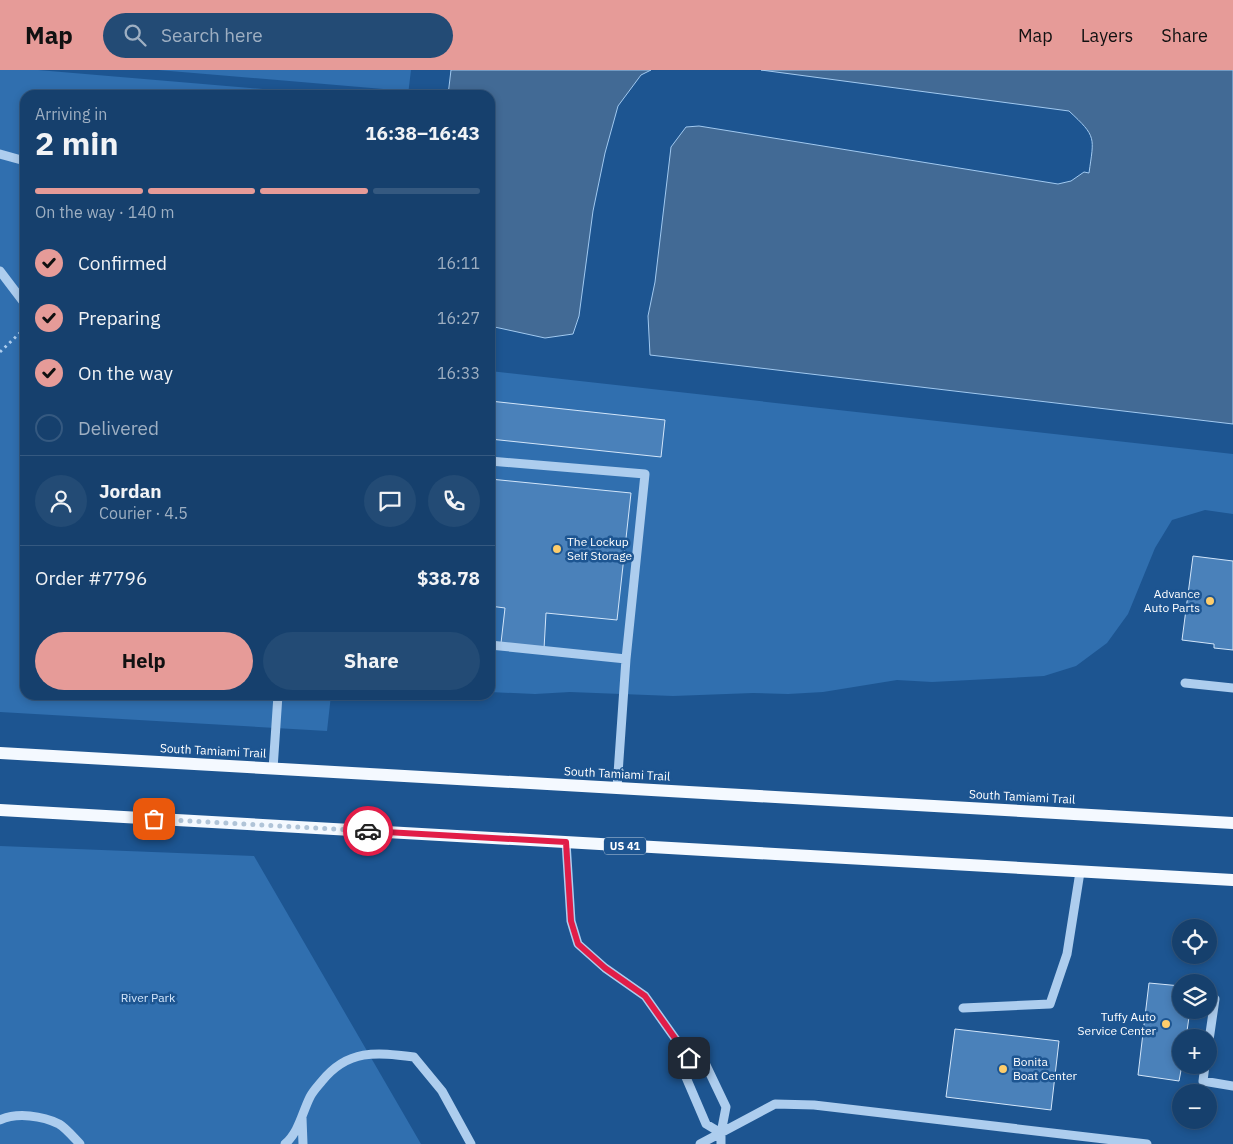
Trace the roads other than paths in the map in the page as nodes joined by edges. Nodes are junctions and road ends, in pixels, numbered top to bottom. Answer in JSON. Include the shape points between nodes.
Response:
{"nodes":[{"id":1,"x":0,"y":154,"type":"edge"},
{"id":2,"x":20,"y":160,"type":"edge"},
{"id":3,"x":0,"y":271,"type":"edge"},
{"id":4,"x":20,"y":297,"type":"edge"},
{"id":5,"x":495,"y":461,"type":"edge"},
{"id":6,"x":495,"y":646,"type":"edge"},
{"id":7,"x":626,"y":659,"type":"junction"},
{"id":8,"x":1184,"y":683,"type":"dead end"},
{"id":9,"x":1233,"y":688,"type":"edge"},
{"id":10,"x":278,"y":700,"type":"edge"},
{"id":11,"x":0,"y":753,"type":"edge"},
{"id":12,"x":273,"y":769,"type":"junction"},
{"id":13,"x":617,"y":788,"type":"junction"},
{"id":14,"x":0,"y":810,"type":"edge"},
{"id":15,"x":1233,"y":823,"type":"edge"},
{"id":16,"x":566,"y":842,"type":"junction"},
{"id":17,"x":1080,"y":872,"type":"junction"},
{"id":18,"x":1233,"y":880,"type":"edge"},
{"id":19,"x":963,"y":1008,"type":"dead end"},
{"id":20,"x":689,"y":1058,"type":"junction"},
{"id":21,"x":1204,"y":1074,"type":"edge"},
{"id":22,"x":1233,"y":1086,"type":"edge"},
{"id":23,"x":302,"y":1115,"type":"junction"},
{"id":24,"x":0,"y":1120,"type":"edge"},
{"id":25,"x":721,"y":1133,"type":"junction"},
{"id":26,"x":80,"y":1144,"type":"edge"},
{"id":27,"x":285,"y":1144,"type":"edge"},
{"id":28,"x":303,"y":1144,"type":"edge"},
{"id":29,"x":471,"y":1144,"type":"edge"},
{"id":30,"x":700,"y":1144,"type":"edge"},
{"id":31,"x":721,"y":1144,"type":"edge"},
{"id":32,"x":1147,"y":1144,"type":"edge"}],
"edges":[{"from":1,"to":2,"type":"lane"},
{"from":3,"to":4,"type":"lane"},
{"from":5,"to":7,"type":"lane","via":[[645,474]]},
{"from":6,"to":7,"type":"lane"},
{"from":7,"to":13,"type":"lane"},
{"from":8,"to":9,"type":"lane"},
{"from":10,"to":12,"type":"lane"},
{"from":11,"to":12,"type":"main road","name":"South Tamiami Trail"},
{"from":12,"to":13,"type":"main road","name":"South Tamiami Trail"},
{"from":13,"to":15,"type":"main road","name":"South Tamiami Trail"},
{"from":14,"to":16,"type":"main road","number":"US 41"},
{"from":16,"to":17,"type":"main road","number":"US 41"},
{"from":16,"to":20,"type":"lane","via":[[571,921],[578,944],[645,996]]},
{"from":17,"to":18,"type":"main road","number":"US 41"},
{"from":17,"to":19,"type":"lane","via":[[1066,954],[1050,1004]]},
{"from":20,"to":25,"type":"lane","via":[[685,1074],[706,1124]]},
{"from":20,"to":25,"type":"lane","via":[[706,1063],[726,1107]]},
{"from":21,"to":22,"type":"lane","via":[[1203,1081]]},
{"from":23,"to":27,"type":"lane"},
{"from":23,"to":28,"type":"lane"},
{"from":23,"to":29,"type":"lane","via":[[311,1095],[330,1072],[349,1059],[380,1053],[414,1057],[442,1091]]},
{"from":24,"to":26,"type":"lane","via":[[34,1116],[60,1125]]},
{"from":25,"to":30,"type":"lane"},
{"from":25,"to":31,"type":"lane"},
{"from":25,"to":32,"type":"lane","via":[[775,1104],[814,1105]]}]}
